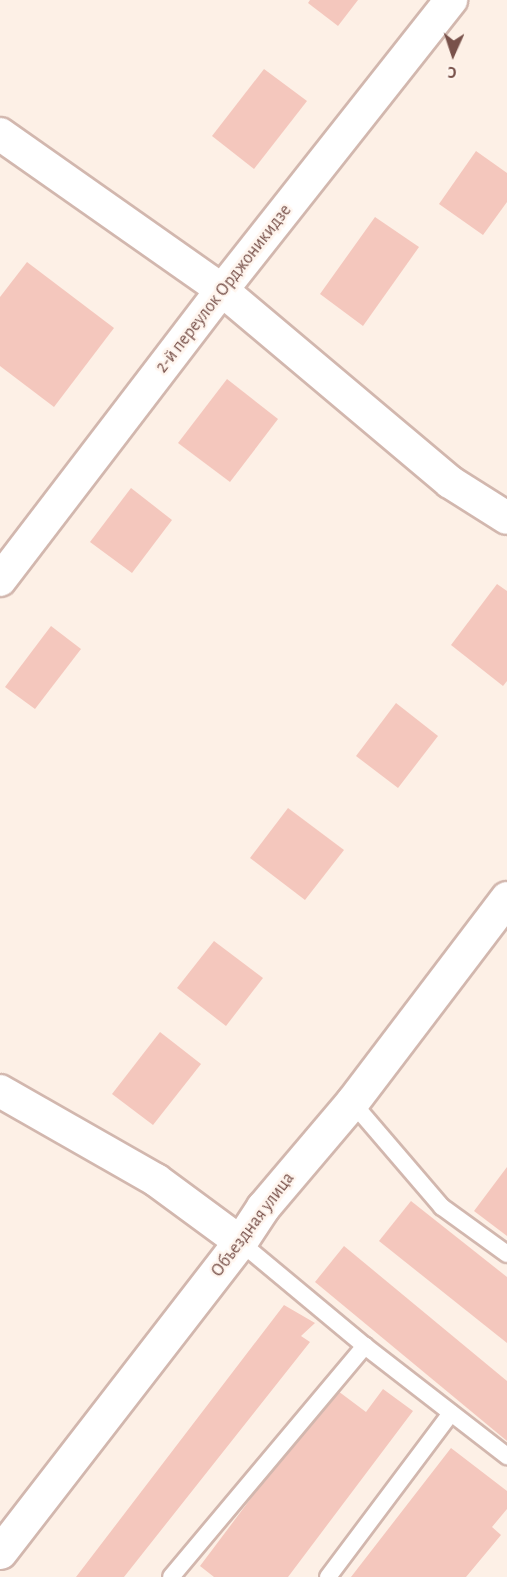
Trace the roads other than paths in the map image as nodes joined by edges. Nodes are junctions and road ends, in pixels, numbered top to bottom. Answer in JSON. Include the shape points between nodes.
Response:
{"nodes":[{"id":1,"x":451,"y":0,"type":"edge"},
{"id":2,"x":0,"y":134,"type":"edge"},
{"id":3,"x":222,"y":290,"type":"junction"},
{"id":4,"x":507,"y":518,"type":"edge"},
{"id":5,"x":0,"y":580,"type":"edge"},
{"id":6,"x":507,"y":898,"type":"edge"},
{"id":7,"x":0,"y":1091,"type":"edge"},
{"id":8,"x":352,"y":1102,"type":"junction"},
{"id":9,"x":240,"y":1242,"type":"junction"},
{"id":10,"x":507,"y":1254,"type":"edge"},
{"id":11,"x":365,"y":1347,"type":"junction"},
{"id":12,"x":451,"y":1413,"type":"junction"},
{"id":13,"x":507,"y":1456,"type":"edge"},
{"id":14,"x":0,"y":1552,"type":"edge"},
{"id":15,"x":171,"y":1577,"type":"edge"},
{"id":16,"x":328,"y":1577,"type":"edge"}],
"edges":[{"from":1,"to":3,"type":"street","name":"2-й переулок Орджоникидзе"},
{"from":2,"to":3,"type":"street"},
{"from":3,"to":4,"type":"street","via":[[450,482]]},
{"from":3,"to":5,"type":"street","name":"2-й переулок Орджоникидзе"},
{"from":6,"to":8,"type":"street","name":"Объездная улица"},
{"from":7,"to":9,"type":"street","via":[[156,1180]]},
{"from":8,"to":9,"type":"street","name":"Объездная улица","via":[[263,1207]]},
{"from":8,"to":10,"type":"lane","via":[[442,1207]]},
{"from":9,"to":11,"type":"lane"},
{"from":9,"to":14,"type":"street","name":"Объездная улица"},
{"from":11,"to":12,"type":"lane"},
{"from":11,"to":15,"type":"lane"},
{"from":12,"to":13,"type":"lane"},
{"from":12,"to":16,"type":"lane"}]}
